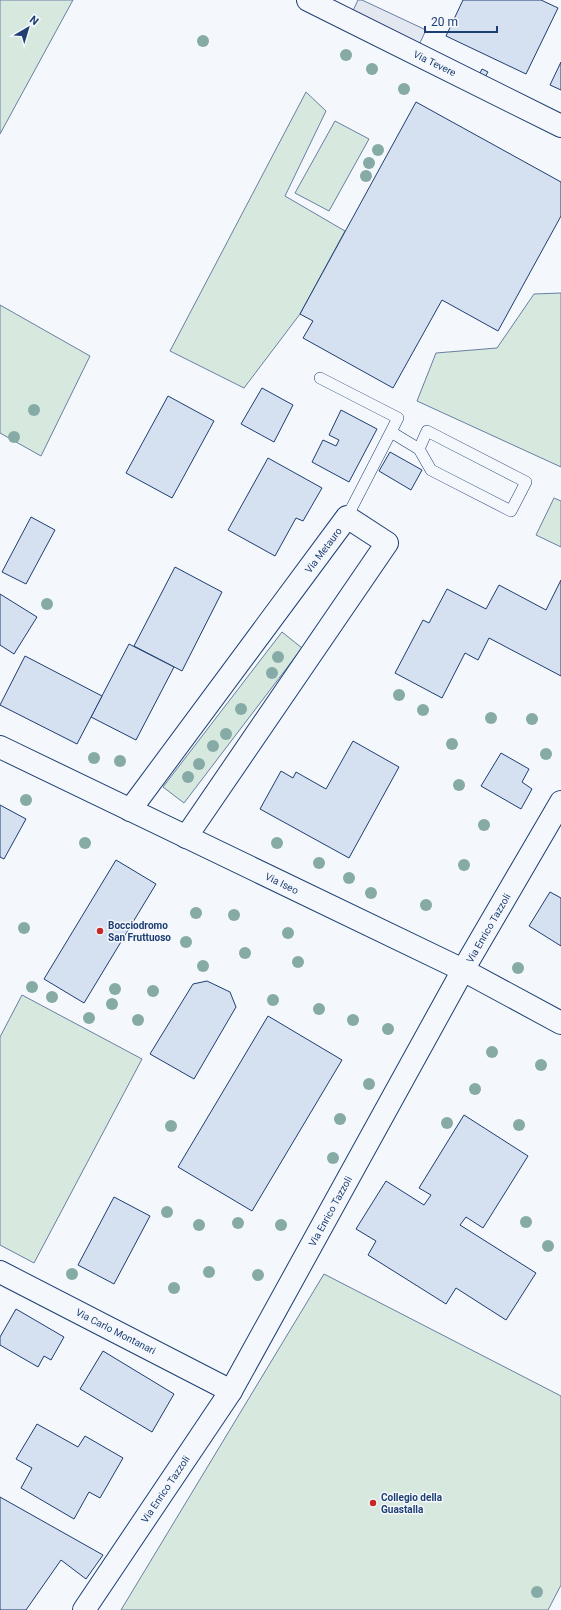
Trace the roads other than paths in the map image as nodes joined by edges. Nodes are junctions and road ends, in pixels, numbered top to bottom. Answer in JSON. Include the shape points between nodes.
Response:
{"nodes":[{"id":1,"x":308,"y":0,"type":"edge"},
{"id":2,"x":561,"y":126,"type":"edge"},
{"id":3,"x":320,"y":378,"type":"dead end"},
{"id":4,"x":391,"y":432,"type":"junction"},
{"id":5,"x":419,"y":448,"type":"junction"},
{"id":6,"x":348,"y":517,"type":"junction"},
{"id":7,"x":0,"y":747,"type":"edge"},
{"id":8,"x":561,"y":802,"type":"edge"},
{"id":9,"x":130,"y":810,"type":"junction"},
{"id":10,"x":186,"y":837,"type":"junction"},
{"id":11,"x":463,"y":970,"type":"junction"},
{"id":12,"x":561,"y":1023,"type":"edge"},
{"id":13,"x":0,"y":1272,"type":"edge"},
{"id":14,"x":231,"y":1391,"type":"junction"},
{"id":15,"x":84,"y":1610,"type":"edge"}],
"edges":[{"from":1,"to":2,"type":"street","name":"Via Tevere"},
{"from":3,"to":4,"type":"lane","via":[[398,418]]},
{"from":4,"to":5,"type":"lane"},
{"from":4,"to":6,"type":"lane"},
{"from":5,"to":5,"type":"lane","via":[[427,431],[526,482],[511,511],[431,470]]},
{"from":6,"to":9,"type":"street","name":"Via Metauro"},
{"from":6,"to":10,"type":"street","name":"Via Metauro","via":[[387,543]]},
{"from":7,"to":9,"type":"street","name":"Via Iseo"},
{"from":8,"to":11,"type":"street","name":"Via Enrico Tazzoli"},
{"from":9,"to":10,"type":"street","name":"Via Iseo"},
{"from":10,"to":11,"type":"street","name":"Via Iseo"},
{"from":11,"to":12,"type":"street","name":"Via Iseo"},
{"from":11,"to":14,"type":"street","name":"Via Enrico Tazzoli"},
{"from":13,"to":14,"type":"street","name":"Via Carlo Montanari"},
{"from":14,"to":15,"type":"street","name":"Via Enrico Tazzoli"}]}
